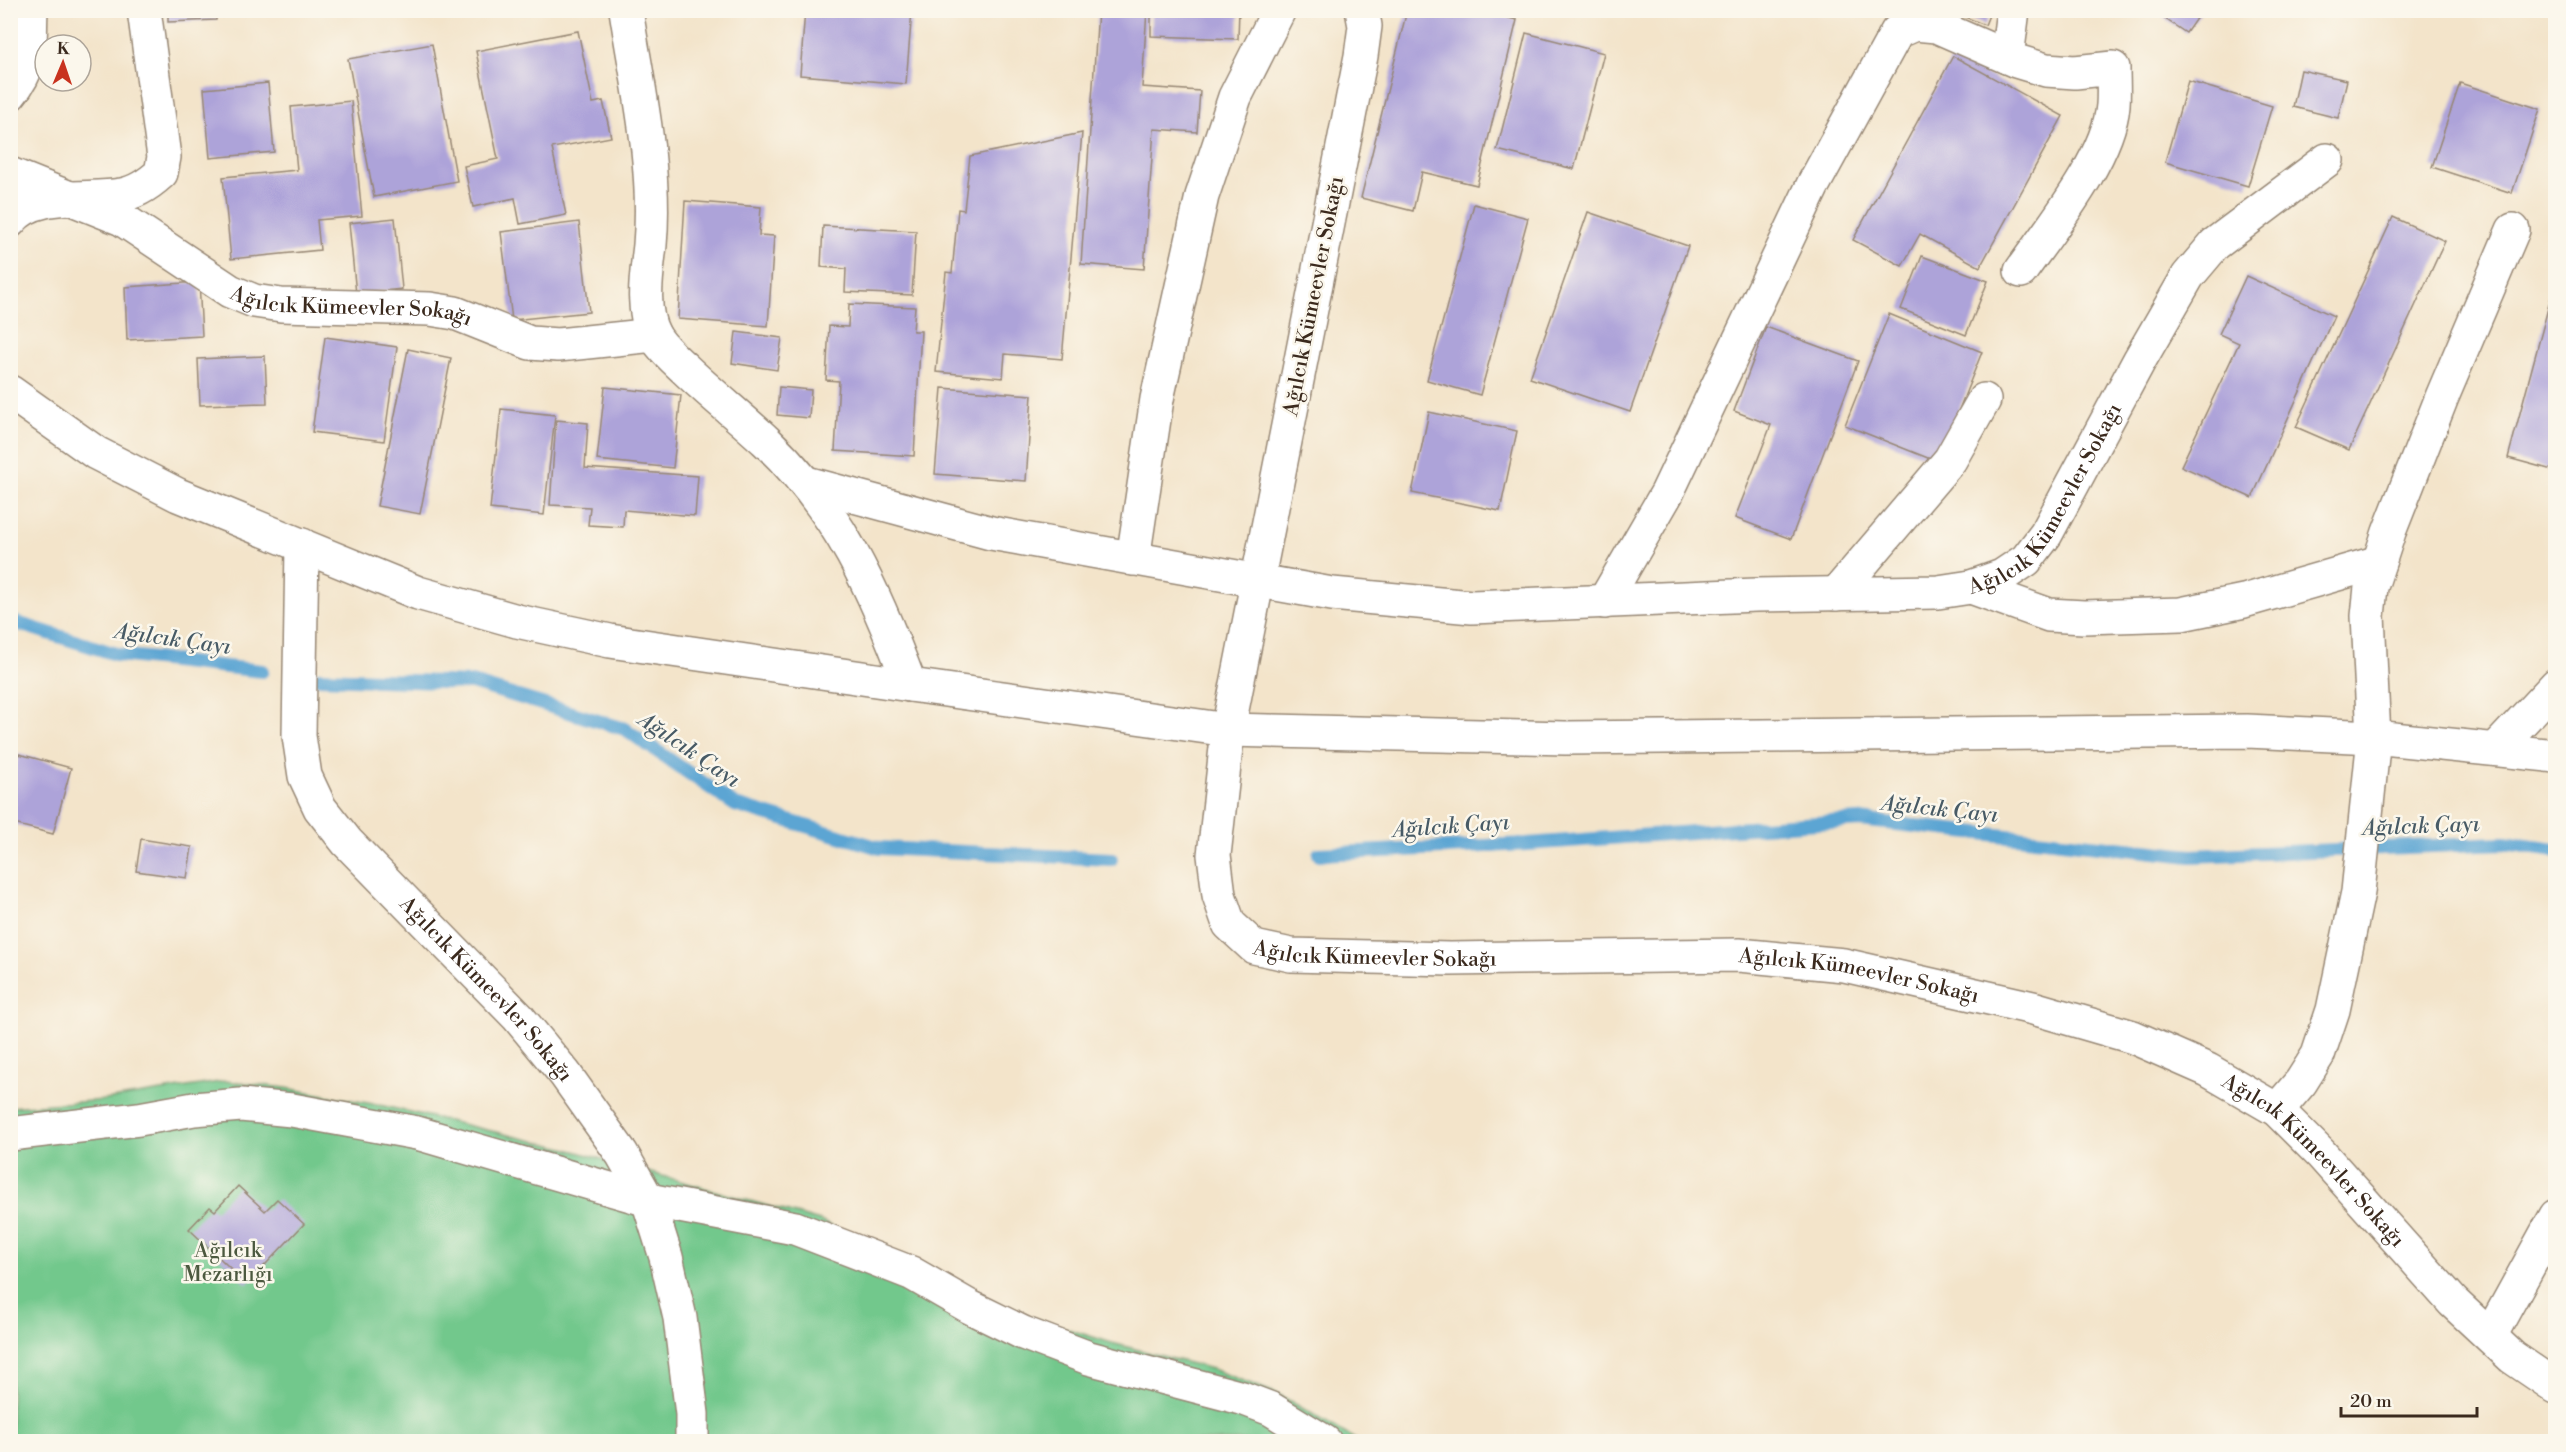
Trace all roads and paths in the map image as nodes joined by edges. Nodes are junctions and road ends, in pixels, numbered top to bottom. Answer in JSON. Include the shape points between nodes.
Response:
{"nodes":[{"id":1,"x":31,"y":10,"type":"edge"},
{"id":2,"x":144,"y":10,"type":"edge"},
{"id":3,"x":626,"y":10,"type":"edge"},
{"id":4,"x":1279,"y":10,"type":"edge"},
{"id":5,"x":1362,"y":10,"type":"edge"},
{"id":6,"x":2013,"y":10,"type":"edge"},
{"id":7,"x":2007,"y":57,"type":"junction"},
{"id":8,"x":10,"y":94,"type":"edge"},
{"id":9,"x":2327,"y":160,"type":"dead end"},
{"id":10,"x":10,"y":174,"type":"edge"},
{"id":11,"x":68,"y":196,"type":"junction"},
{"id":12,"x":10,"y":221,"type":"edge"},
{"id":13,"x":2513,"y":230,"type":"dead end"},
{"id":14,"x":2021,"y":271,"type":"dead end"},
{"id":15,"x":654,"y":335,"type":"junction"},
{"id":16,"x":10,"y":392,"type":"edge"},
{"id":17,"x":1984,"y":400,"type":"dead end"},
{"id":18,"x":806,"y":483,"type":"junction"},
{"id":19,"x":302,"y":545,"type":"junction"},
{"id":20,"x":1133,"y":559,"type":"junction"},
{"id":21,"x":2379,"y":562,"type":"junction"},
{"id":22,"x":1256,"y":581,"type":"junction"},
{"id":23,"x":1971,"y":587,"type":"junction"},
{"id":24,"x":1836,"y":594,"type":"junction"},
{"id":25,"x":1604,"y":602,"type":"junction"},
{"id":26,"x":910,"y":685,"type":"junction"},
{"id":27,"x":2556,"y":685,"type":"edge"},
{"id":28,"x":1228,"y":730,"type":"junction"},
{"id":29,"x":2374,"y":736,"type":"junction"},
{"id":30,"x":2496,"y":749,"type":"junction"},
{"id":31,"x":2556,"y":756,"type":"edge"},
{"id":32,"x":2277,"y":1110,"type":"junction"},
{"id":33,"x":10,"y":1134,"type":"edge"},
{"id":34,"x":648,"y":1200,"type":"junction"},
{"id":35,"x":2556,"y":1216,"type":"edge"},
{"id":36,"x":2490,"y":1336,"type":"junction"},
{"id":37,"x":2556,"y":1387,"type":"edge"},
{"id":38,"x":692,"y":1442,"type":"edge"},
{"id":39,"x":1325,"y":1442,"type":"edge"}],
"edges":[{"from":1,"to":8,"type":"street","via":[[28,65],[25,76]]},
{"from":2,"to":11,"type":"street","name":"Ağılcık Kümeevler Sokağı","via":[[164,157],[161,173],[147,185],[122,195]]},
{"from":3,"to":15,"type":"street","via":[[650,180],[646,313]]},
{"from":4,"to":20,"type":"street","via":[[1235,97],[1202,196],[1157,399]]},
{"from":5,"to":22,"type":"street","name":"Ağılcık Kümeevler Sokağı","via":[[1365,26],[1361,56]]},
{"from":6,"to":7,"type":"street"},
{"from":7,"to":14,"type":"street","via":[[2046,70],[2113,68],[2113,106],[2105,139],[2065,208]]},
{"from":7,"to":25,"type":"street","via":[[1935,26],[1915,24],[1897,32],[1813,185],[1667,493]]},
{"from":9,"to":23,"type":"street","name":"Ağılcık Kümeevler Sokağı","via":[[2216,244],[2188,276],[2046,534],[2026,560],[2002,576]]},
{"from":10,"to":11,"type":"street","name":"Ağılcık Kümeevler Sokağı"},
{"from":11,"to":12,"type":"street","name":"Ağılcık Kümeevler Sokağı","via":[[27,208]]},
{"from":11,"to":15,"type":"street","name":"Ağılcık Kümeevler Sokağı","via":[[122,219],[230,291],[254,301],[430,309],[455,313],[531,343],[549,345]]},
{"from":13,"to":21,"type":"street","via":[[2442,397]]},
{"from":15,"to":18,"type":"street"},
{"from":16,"to":19,"type":"street","via":[[96,453],[178,495]]},
{"from":17,"to":24,"type":"street","via":[[1950,460]]},
{"from":18,"to":20,"type":"street","name":"Ağılcık Kümeevler Sokağı","via":[[991,534]]},
{"from":18,"to":26,"type":"street","via":[[865,576]]},
{"from":19,"to":26,"type":"street","via":[[418,594],[517,621],[610,641]]},
{"from":19,"to":34,"type":"street","name":"Ağılcık Kümeevler Sokağı","via":[[299,736],[305,776],[320,808],[347,842],[518,1017],[603,1126]]},
{"from":20,"to":22,"type":"street","name":"Ağılcık Kümeevler Sokağı"},
{"from":21,"to":23,"type":"street","via":[[2244,601],[2181,614],[2049,615]]},
{"from":21,"to":29,"type":"street","via":[[2368,616]]},
{"from":22,"to":25,"type":"street","name":"Ağılcık Kümeevler Sokağı","via":[[1343,596],[1472,607]]},
{"from":22,"to":28,"type":"street","name":"Ağılcık Kümeevler Sokağı"},
{"from":23,"to":24,"type":"street","name":"Ağılcık Kümeevler Sokağı","via":[[1938,592]]},
{"from":24,"to":25,"type":"street","name":"Ağılcık Kümeevler Sokağı"},
{"from":26,"to":28,"type":"street"},
{"from":27,"to":30,"type":"street"},
{"from":28,"to":29,"type":"street","via":[[1565,738],[2179,731]]},
{"from":28,"to":32,"type":"street","name":"Ağılcık Kümeevler Sokağı","via":[[1215,855],[1219,895],[1229,924],[1254,946],[1303,955],[1450,959],[1739,955],[1844,965],[2033,1008],[2133,1037],[2208,1070]]},
{"from":29,"to":30,"type":"street"},
{"from":29,"to":32,"type":"street","via":[[2358,892],[2333,1010],[2318,1055]]},
{"from":30,"to":31,"type":"street"},
{"from":32,"to":36,"type":"street","name":"Ağılcık Kümeevler Sokağı","via":[[2453,1302]]},
{"from":33,"to":34,"type":"street","via":[[194,1109],[241,1105],[292,1110],[417,1133]]},
{"from":34,"to":38,"type":"street","name":"Ağılcık Kümeevler Sokağı","via":[[680,1318]]},
{"from":34,"to":39,"type":"street","via":[[795,1228],[846,1246],[911,1273],[1023,1333],[1089,1358],[1242,1398],[1271,1409]]},
{"from":35,"to":36,"type":"street"},
{"from":36,"to":37,"type":"street","name":"Ağılcık Kümeevler Sokağı","via":[[2512,1357]]}]}
